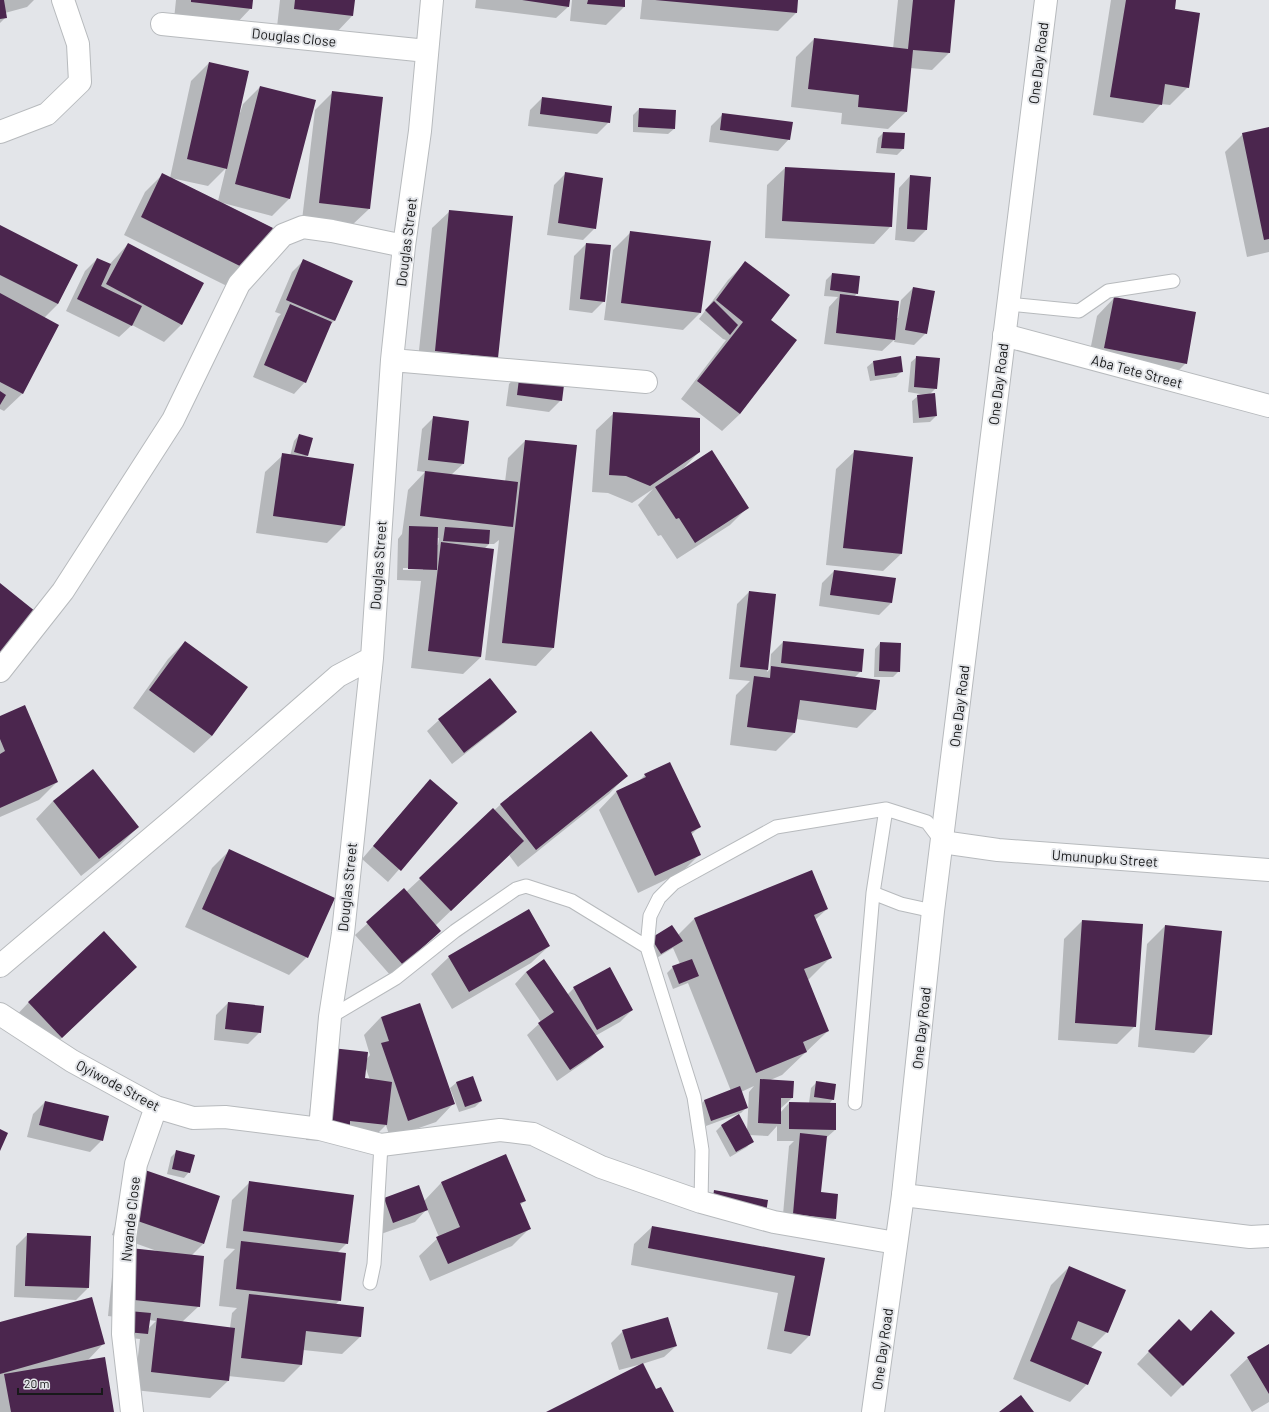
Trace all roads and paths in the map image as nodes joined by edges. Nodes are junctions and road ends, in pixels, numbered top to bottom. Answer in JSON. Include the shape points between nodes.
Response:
{"nodes":[{"id":1,"x":63,"y":0,"type":"edge"},
{"id":2,"x":432,"y":0,"type":"edge"},
{"id":3,"x":1046,"y":0,"type":"edge"},
{"id":4,"x":162,"y":24,"type":"dead end"},
{"id":5,"x":427,"y":51,"type":"junction"},
{"id":6,"x":0,"y":132,"type":"edge"},
{"id":7,"x":404,"y":246,"type":"junction"},
{"id":8,"x":1173,"y":281,"type":"dead end"},
{"id":9,"x":1008,"y":304,"type":"junction"},
{"id":10,"x":1004,"y":335,"type":"junction"},
{"id":11,"x":392,"y":360,"type":"junction"},
{"id":12,"x":646,"y":382,"type":"dead end"},
{"id":13,"x":1269,"y":406,"type":"edge"},
{"id":14,"x":372,"y":658,"type":"junction"},
{"id":15,"x":0,"y":671,"type":"edge"},
{"id":16,"x":886,"y":809,"type":"junction"},
{"id":17,"x":942,"y":842,"type":"junction"},
{"id":18,"x":1269,"y":870,"type":"edge"},
{"id":19,"x":874,"y":893,"type":"junction"},
{"id":20,"x":933,"y":911,"type":"junction"},
{"id":21,"x":648,"y":946,"type":"junction"},
{"id":22,"x":0,"y":966,"type":"edge"},
{"id":23,"x":0,"y":1014,"type":"edge"},
{"id":24,"x":330,"y":1017,"type":"junction"},
{"id":25,"x":855,"y":1103,"type":"dead end"},
{"id":26,"x":156,"y":1107,"type":"junction"},
{"id":27,"x":320,"y":1129,"type":"junction"},
{"id":28,"x":381,"y":1145,"type":"junction"},
{"id":29,"x":903,"y":1195,"type":"junction"},
{"id":30,"x":701,"y":1202,"type":"junction"},
{"id":31,"x":1269,"y":1236,"type":"edge"},
{"id":32,"x":896,"y":1243,"type":"junction"},
{"id":33,"x":370,"y":1283,"type":"dead end"},
{"id":34,"x":132,"y":1412,"type":"edge"},
{"id":35,"x":873,"y":1412,"type":"edge"}],
"edges":[{"from":1,"to":6,"type":"street","via":[[78,44],[80,82],[47,114]]},
{"from":2,"to":5,"type":"street","name":"Douglas Street"},
{"from":3,"to":9,"type":"street","name":"One Day Road"},
{"from":4,"to":5,"type":"street","name":"Douglas Close"},
{"from":5,"to":7,"type":"street","name":"Douglas Street","via":[[420,131]]},
{"from":7,"to":11,"type":"street","name":"Douglas Street"},
{"from":7,"to":15,"type":"street","via":[[303,227],[284,235],[239,284],[173,420],[63,591]]},
{"from":8,"to":9,"type":"lane","via":[[1108,291],[1079,311]]},
{"from":9,"to":10,"type":"street","name":"One Day Road"},
{"from":10,"to":13,"type":"street","name":"Aba Tete Street"},
{"from":10,"to":17,"type":"street","name":"One Day Road"},
{"from":11,"to":12,"type":"street"},
{"from":11,"to":14,"type":"street","name":"Douglas Street"},
{"from":14,"to":22,"type":"street","via":[[338,676]]},
{"from":14,"to":24,"type":"street","name":"Douglas Street","via":[[342,932]]},
{"from":16,"to":17,"type":"lane","via":[[927,822]]},
{"from":16,"to":19,"type":"lane"},
{"from":16,"to":21,"type":"lane","via":[[776,827],[674,883],[659,898],[650,916]]},
{"from":17,"to":18,"type":"street","name":"Umunupku Street","via":[[998,850]]},
{"from":17,"to":20,"type":"street","name":"One Day Road"},
{"from":19,"to":20,"type":"lane","via":[[901,904]]},
{"from":19,"to":25,"type":"lane"},
{"from":20,"to":29,"type":"street","name":"One Day Road"},
{"from":21,"to":24,"type":"lane","via":[[572,902],[526,886],[516,889],[455,931],[396,978]]},
{"from":21,"to":30,"type":"lane","via":[[694,1097],[702,1150]]},
{"from":23,"to":26,"type":"street","name":"Oyiwode Street","via":[[72,1061]]},
{"from":24,"to":27,"type":"street","name":"Douglas Street"},
{"from":26,"to":27,"type":"street","name":"Oyiwode Street","via":[[193,1118],[225,1117]]},
{"from":26,"to":34,"type":"street","name":"Nwande Close","via":[[136,1164],[125,1238],[123,1334]]},
{"from":27,"to":28,"type":"street","name":"Oyiwode Street"},
{"from":28,"to":30,"type":"street","via":[[500,1130],[533,1134],[601,1167]]},
{"from":28,"to":33,"type":"lane","via":[[374,1264]]},
{"from":29,"to":31,"type":"street","via":[[1250,1237]]},
{"from":29,"to":32,"type":"street","name":"One Day Road"},
{"from":30,"to":32,"type":"street","via":[[774,1222]]},
{"from":32,"to":35,"type":"street","name":"One Day Road"}]}
